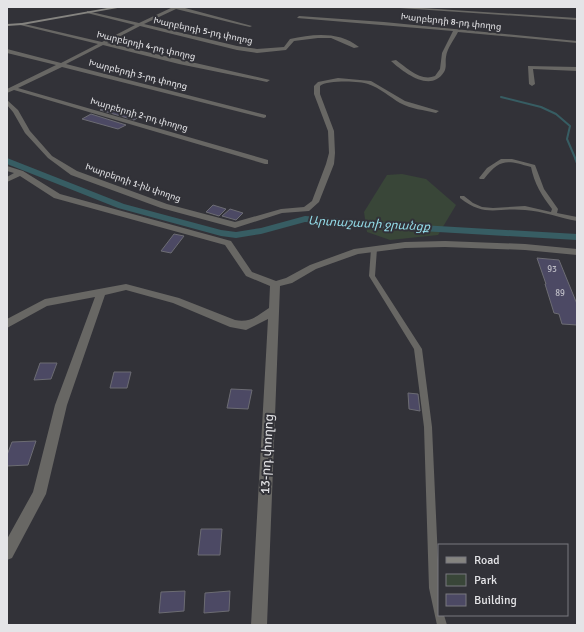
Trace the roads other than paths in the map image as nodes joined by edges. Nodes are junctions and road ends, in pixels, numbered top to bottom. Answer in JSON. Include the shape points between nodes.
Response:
{"nodes":[{"id":1,"x":120,"y":7,"type":"edge"},
{"id":2,"x":176,"y":7,"type":"edge"},
{"id":3,"x":387,"y":7,"type":"edge"},
{"id":4,"x":89,"y":12,"type":"junction"},
{"id":5,"x":299,"y":17,"type":"dead end"},
{"id":6,"x":577,"y":19,"type":"edge"},
{"id":7,"x":22,"y":24,"type":"junction"},
{"id":8,"x":7,"y":25,"type":"edge"},
{"id":9,"x":138,"y":25,"type":"junction"},
{"id":10,"x":250,"y":26,"type":"dead end"},
{"id":11,"x":456,"y":31,"type":"junction"},
{"id":12,"x":577,"y":42,"type":"edge"},
{"id":13,"x":103,"y":44,"type":"junction"},
{"id":14,"x":356,"y":47,"type":"dead end"},
{"id":15,"x":7,"y":51,"type":"edge"},
{"id":16,"x":394,"y":61,"type":"dead end"},
{"id":17,"x":61,"y":65,"type":"junction"},
{"id":18,"x":577,"y":69,"type":"edge"},
{"id":19,"x":267,"y":80,"type":"dead end"},
{"id":20,"x":532,"y":84,"type":"dead end"},
{"id":21,"x":10,"y":89,"type":"edge"},
{"id":22,"x":7,"y":102,"type":"edge"},
{"id":23,"x":436,"y":110,"type":"dead end"},
{"id":24,"x":264,"y":116,"type":"dead end"},
{"id":25,"x":265,"y":162,"type":"dead end"},
{"id":26,"x":7,"y":168,"type":"edge"},
{"id":27,"x":20,"y":173,"type":"junction"},
{"id":28,"x":482,"y":178,"type":"dead end"},
{"id":29,"x":7,"y":180,"type":"edge"},
{"id":30,"x":462,"y":197,"type":"dead end"},
{"id":31,"x":554,"y":213,"type":"junction"},
{"id":32,"x":577,"y":220,"type":"edge"},
{"id":33,"x":374,"y":249,"type":"junction"},
{"id":34,"x":577,"y":252,"type":"edge"},
{"id":35,"x":275,"y":284,"type":"junction"},
{"id":36,"x":101,"y":292,"type":"junction"},
{"id":37,"x":273,"y":310,"type":"junction"},
{"id":38,"x":7,"y":324,"type":"edge"},
{"id":39,"x":7,"y":553,"type":"edge"},
{"id":40,"x":438,"y":609,"type":"edge"},
{"id":41,"x":259,"y":625,"type":"edge"}],
"edges":[{"from":1,"to":4,"type":"street"},
{"from":2,"to":9,"type":"street"},
{"from":2,"to":10,"type":"street"},
{"from":3,"to":6,"type":"street"},
{"from":4,"to":7,"type":"street"},
{"from":4,"to":9,"type":"street","name":"Խարբերդի 5-րդ փողոց"},
{"from":5,"to":11,"type":"street","name":"Խարբերդի 8-րդ փողոց"},
{"from":7,"to":8,"type":"street"},
{"from":7,"to":13,"type":"street","name":"Խարբերդի 4-րդ փողոց"},
{"from":9,"to":13,"type":"street"},
{"from":9,"to":14,"type":"street","name":"Խարբերդի 5-րդ փողոց","via":[[257,51],[286,48],[292,40],[321,35],[339,38]]},
{"from":11,"to":12,"type":"street","name":"Խարբերդի 8-րդ փողոց"},
{"from":11,"to":16,"type":"street","via":[[442,58],[443,70],[439,76],[431,80],[422,80],[414,76]]},
{"from":13,"to":17,"type":"street"},
{"from":13,"to":19,"type":"street","name":"Խարբերդի 4-րդ փողոց"},
{"from":15,"to":17,"type":"street","name":"Խարբերդի 3-րդ փողոց"},
{"from":17,"to":21,"type":"street"},
{"from":17,"to":24,"type":"street","name":"Խարբերդի 3-րդ փողոց"},
{"from":18,"to":20,"type":"street","via":[[530,67]]},
{"from":21,"to":25,"type":"street","name":"Խարբերդի 2-րդ փողոց"},
{"from":22,"to":23,"type":"street","name":"Խարբերդի 1-ին փողոց","via":[[16,110],[27,132],[50,157],[74,173],[164,206],[235,225],[281,211],[304,209],[315,203],[330,164],[332,142],[331,131],[317,94],[317,86],[320,83],[338,80],[369,82],[403,102]]},
{"from":26,"to":27,"type":"street"},
{"from":27,"to":29,"type":"street"},
{"from":27,"to":35,"type":"street","via":[[57,196],[228,243],[249,274]]},
{"from":28,"to":31,"type":"lane","via":[[489,168],[503,160],[527,163],[533,166],[540,190],[555,209]]},
{"from":30,"to":31,"type":"lane","via":[[476,207],[524,208]]},
{"from":31,"to":32,"type":"lane"},
{"from":33,"to":34,"type":"street","via":[[445,244]]},
{"from":33,"to":35,"type":"street","via":[[357,251],[320,264],[290,281]]},
{"from":33,"to":40,"type":"lane","via":[[372,276],[418,349],[428,426],[434,588]]},
{"from":35,"to":37,"type":"street","name":"13-րդ փողոց"},
{"from":36,"to":37,"type":"street","via":[[126,287],[176,300],[234,324],[246,326],[262,319]]},
{"from":36,"to":38,"type":"street","via":[[45,303]]},
{"from":36,"to":39,"type":"street","via":[[61,405],[39,494]]},
{"from":37,"to":41,"type":"street","name":"13-րդ փողոց"}]}
